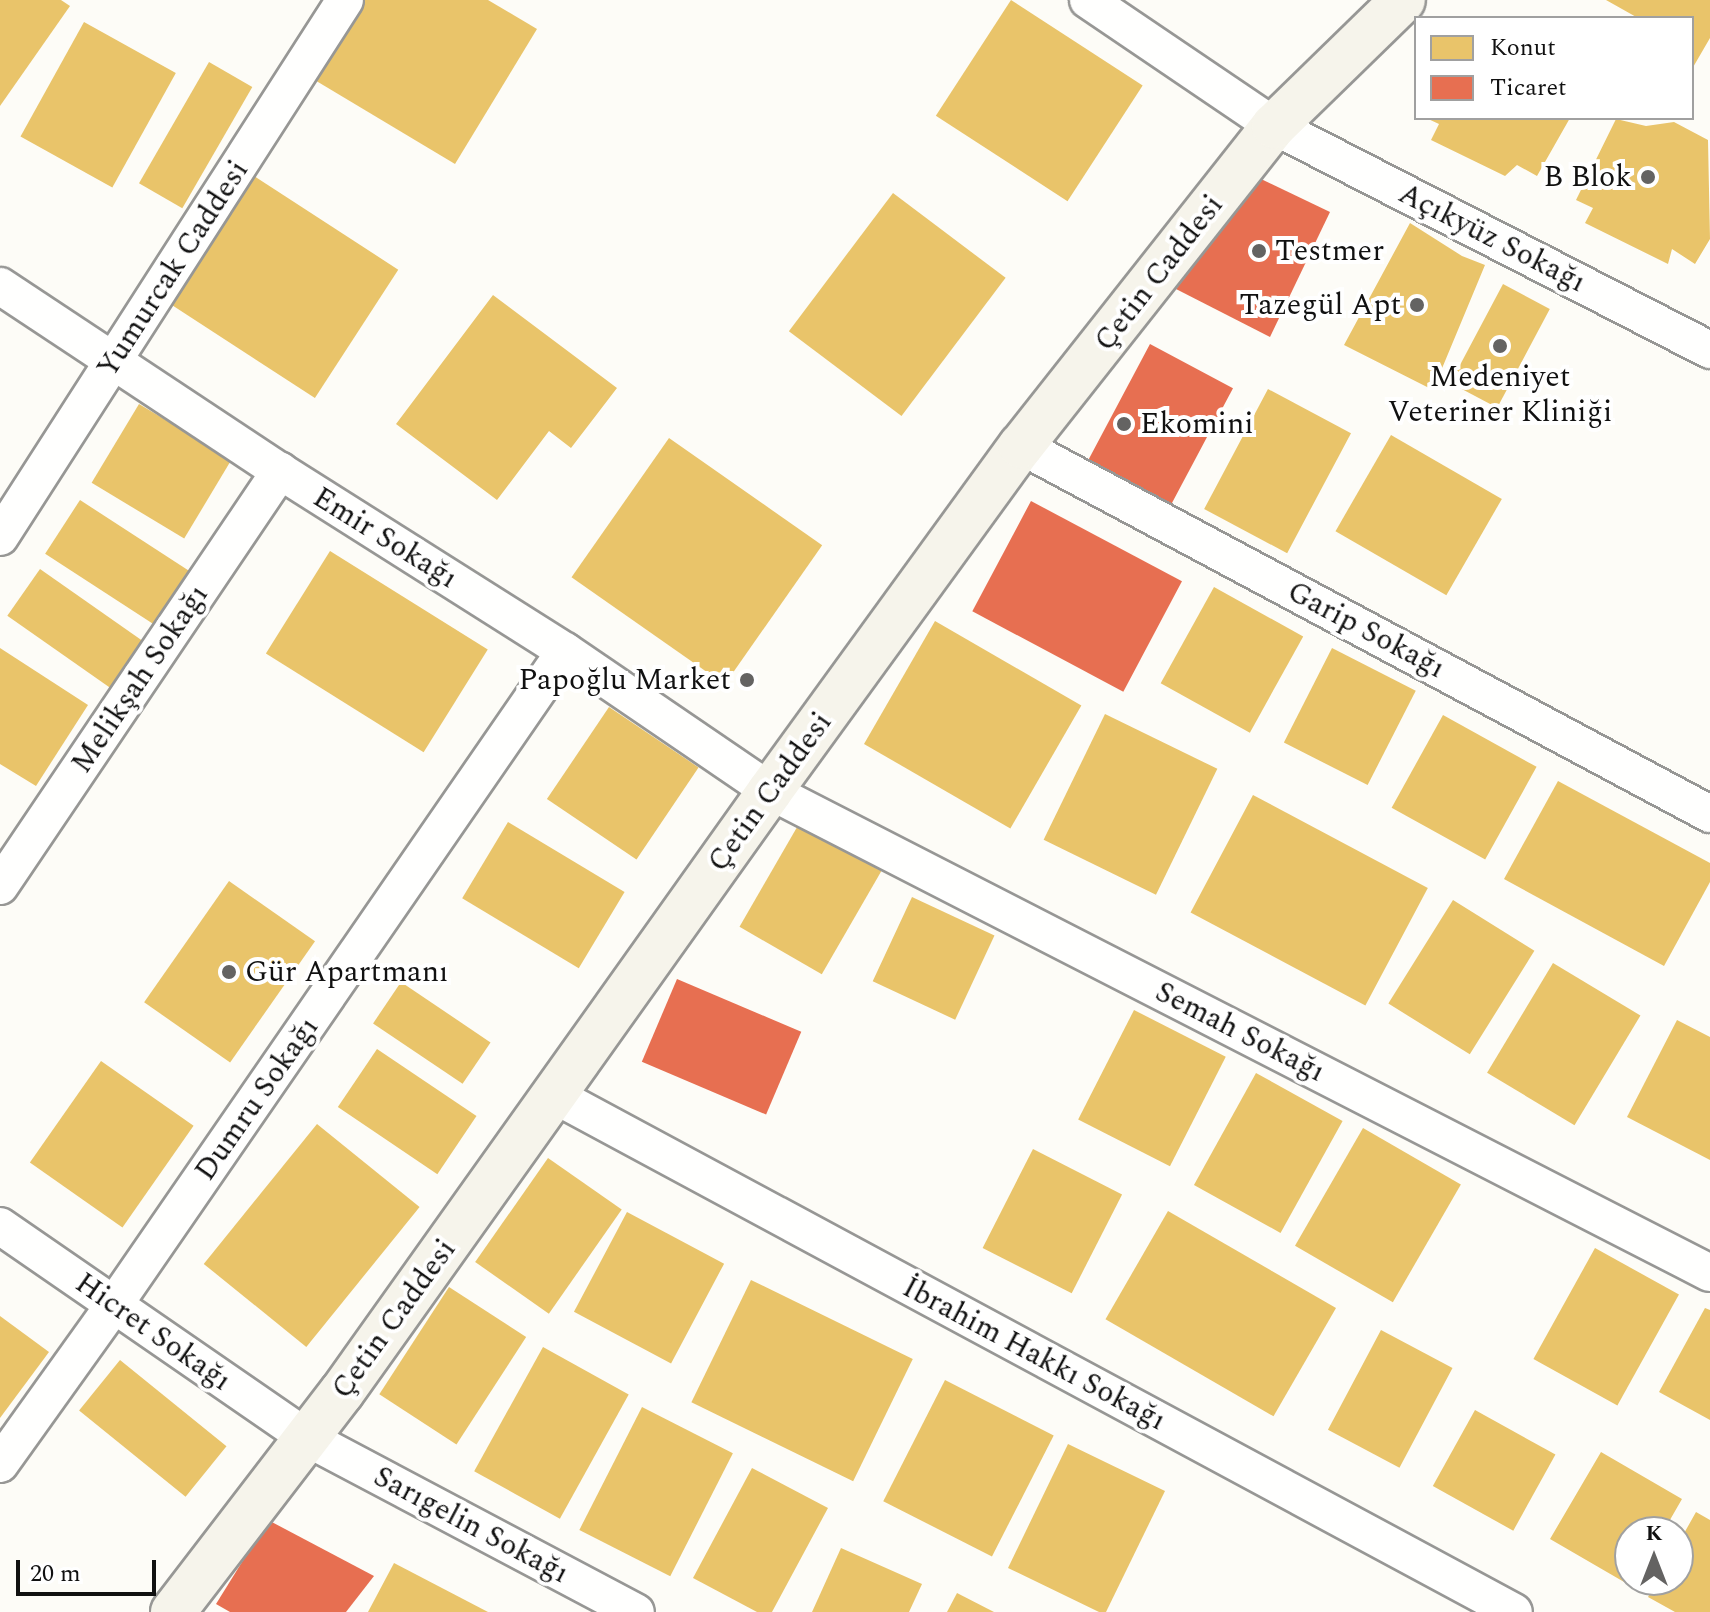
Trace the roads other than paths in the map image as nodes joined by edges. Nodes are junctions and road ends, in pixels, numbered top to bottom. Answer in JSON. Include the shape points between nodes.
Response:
{"nodes":[{"id":1,"x":345,"y":0,"type":"edge"},
{"id":2,"x":1088,"y":0,"type":"edge"},
{"id":3,"x":1403,"y":0,"type":"edge"},
{"id":4,"x":1274,"y":126,"type":"junction"},
{"id":5,"x":0,"y":286,"type":"edge"},
{"id":6,"x":1710,"y":350,"type":"edge"},
{"id":7,"x":114,"y":362,"type":"junction"},
{"id":8,"x":1021,"y":446,"type":"junction"},
{"id":9,"x":280,"y":471,"type":"junction"},
{"id":10,"x":0,"y":537,"type":"edge"},
{"id":11,"x":565,"y":651,"type":"junction"},
{"id":12,"x":770,"y":791,"type":"junction"},
{"id":13,"x":1710,"y":814,"type":"edge"},
{"id":14,"x":0,"y":886,"type":"edge"},
{"id":15,"x":554,"y":1095,"type":"junction"},
{"id":16,"x":0,"y":1226,"type":"edge"},
{"id":17,"x":1710,"y":1273,"type":"edge"},
{"id":18,"x":114,"y":1305,"type":"junction"},
{"id":19,"x":307,"y":1438,"type":"junction"},
{"id":20,"x":0,"y":1464,"type":"edge"},
{"id":21,"x":173,"y":1612,"type":"edge"},
{"id":22,"x":636,"y":1612,"type":"edge"},
{"id":23,"x":1514,"y":1612,"type":"edge"}],
"edges":[{"from":1,"to":7,"type":"street","name":"Yumurcak Caddesi"},
{"from":2,"to":4,"type":"street","name":"Açıkyüz Sokağı"},
{"from":3,"to":4,"type":"street","name":"Çetin Caddesi"},
{"from":4,"to":6,"type":"street","name":"Açıkyüz Sokağı"},
{"from":4,"to":8,"type":"street","name":"Çetin Caddesi"},
{"from":5,"to":7,"type":"street","name":"Emir Sokağı"},
{"from":7,"to":9,"type":"street","name":"Emir Sokağı"},
{"from":7,"to":10,"type":"street","name":"Yumurcak Caddesi"},
{"from":8,"to":12,"type":"street","name":"Çetin Caddesi"},
{"from":8,"to":13,"type":"street","name":"Garip Sokağı"},
{"from":9,"to":11,"type":"street","name":"Emir Sokağı"},
{"from":9,"to":14,"type":"street","name":"Melikşah Sokağı"},
{"from":11,"to":12,"type":"street","name":"Emir Sokağı"},
{"from":11,"to":18,"type":"street","name":"Dumru Sokağı"},
{"from":12,"to":15,"type":"street","name":"Çetin Caddesi"},
{"from":12,"to":17,"type":"street","name":"Semah Sokağı"},
{"from":15,"to":19,"type":"street","name":"Çetin Caddesi"},
{"from":15,"to":23,"type":"street","name":"İbrahim Hakkı Sokağı"},
{"from":16,"to":18,"type":"street","name":"Hicret Sokağı"},
{"from":18,"to":19,"type":"street","name":"Hicret Sokağı"},
{"from":18,"to":20,"type":"street","name":"Dumru Sokağı"},
{"from":19,"to":21,"type":"street","name":"Çetin Caddesi"},
{"from":19,"to":22,"type":"street","name":"Sarıgelin Sokağı"}]}
